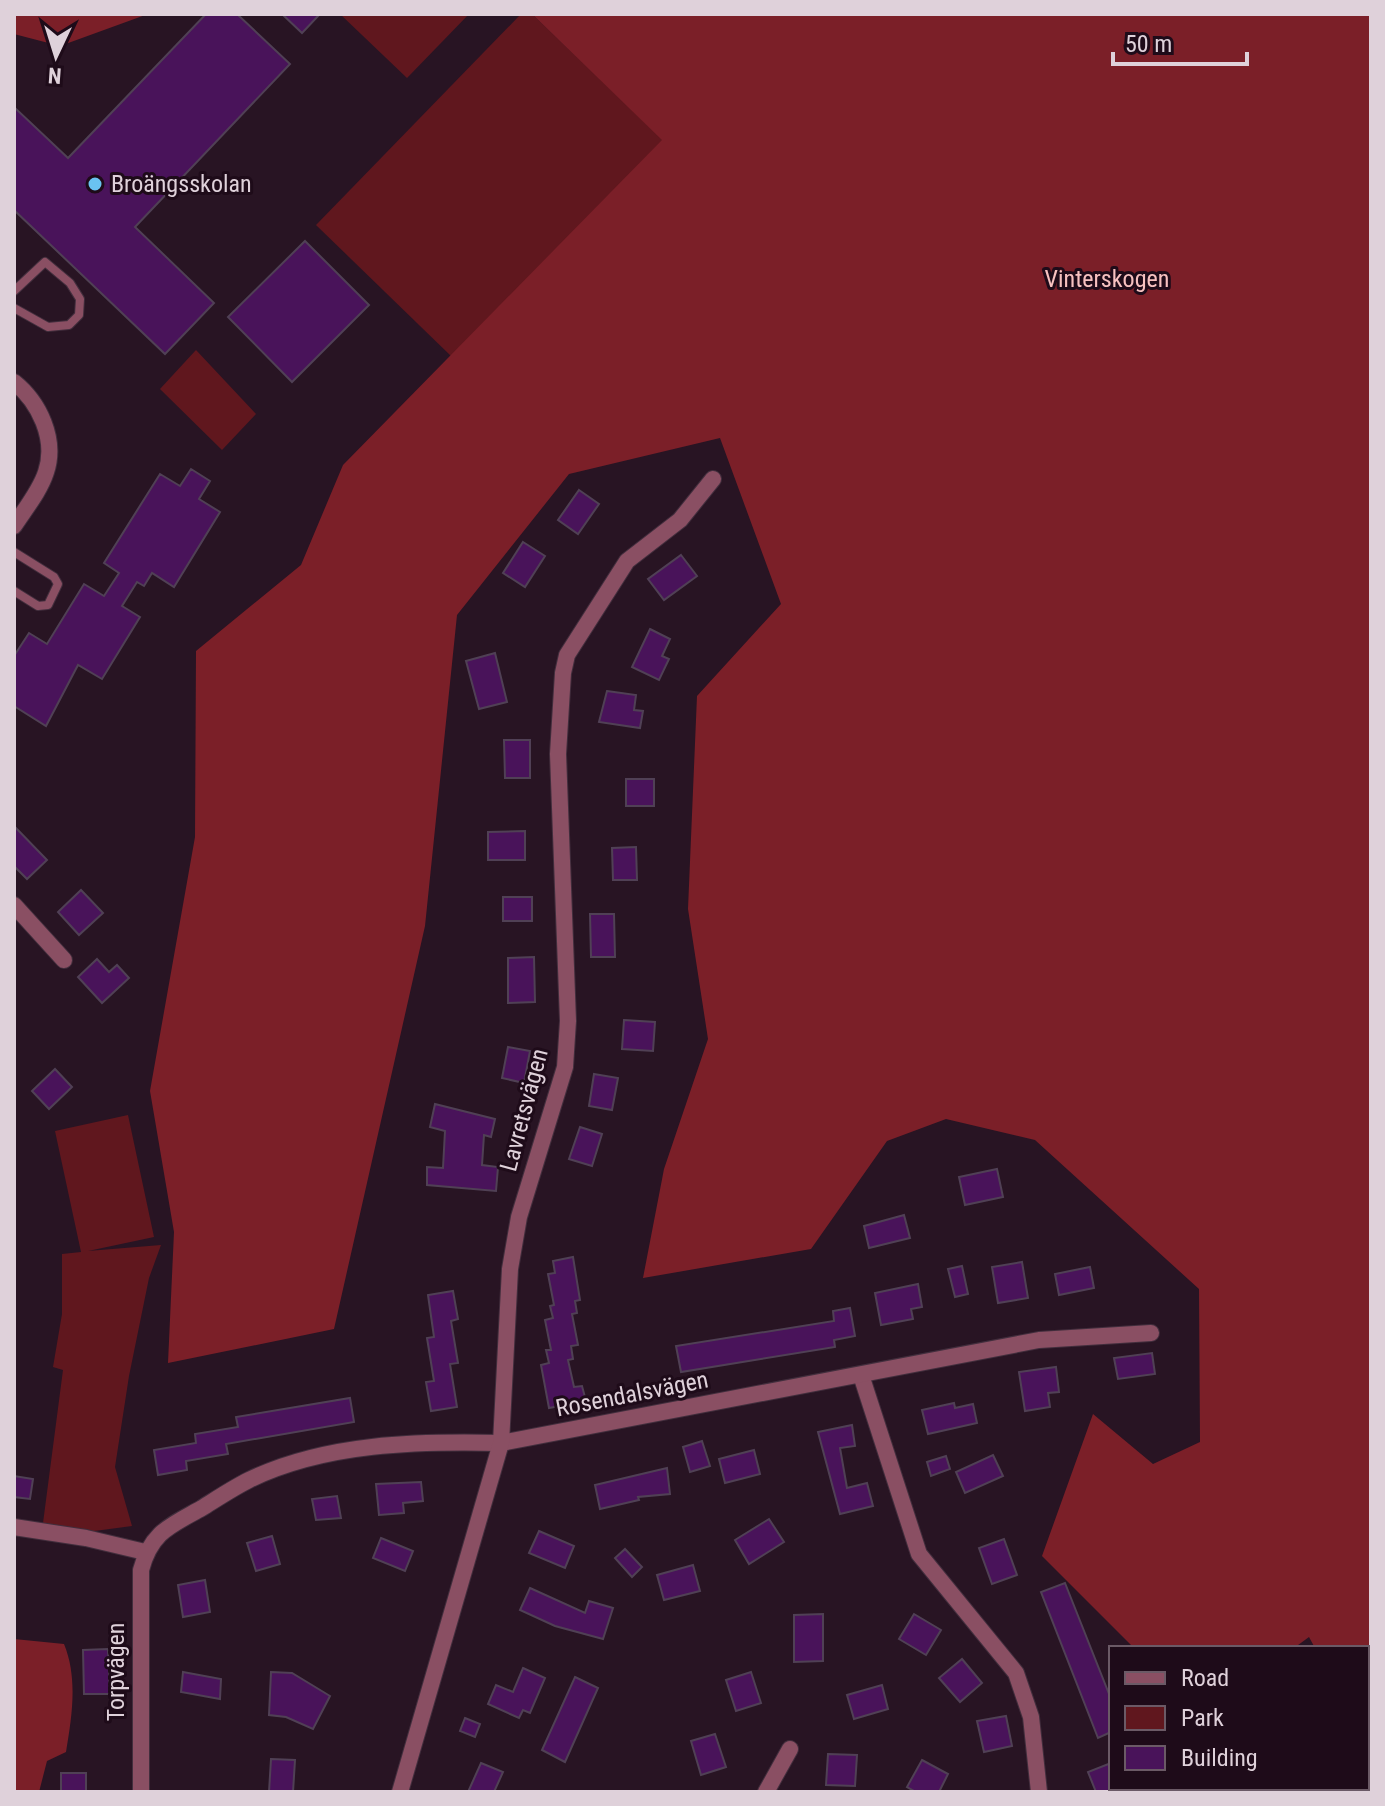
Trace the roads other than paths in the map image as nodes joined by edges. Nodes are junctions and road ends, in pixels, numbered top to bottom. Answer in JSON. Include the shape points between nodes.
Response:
{"nodes":[{"id":1,"x":14,"y":291,"type":"edge"},
{"id":2,"x":14,"y":308,"type":"edge"},
{"id":3,"x":14,"y":382,"type":"edge"},
{"id":4,"x":713,"y":479,"type":"dead end"},
{"id":5,"x":14,"y":526,"type":"edge"},
{"id":6,"x":14,"y":552,"type":"edge"},
{"id":7,"x":14,"y":591,"type":"edge"},
{"id":8,"x":14,"y":905,"type":"edge"},
{"id":9,"x":64,"y":960,"type":"dead end"},
{"id":10,"x":1151,"y":1333,"type":"dead end"},
{"id":11,"x":861,"y":1375,"type":"junction"},
{"id":12,"x":501,"y":1443,"type":"junction"},
{"id":13,"x":14,"y":1527,"type":"edge"},
{"id":14,"x":145,"y":1552,"type":"junction"},
{"id":15,"x":790,"y":1749,"type":"dead end"},
{"id":16,"x":141,"y":1792,"type":"edge"},
{"id":17,"x":400,"y":1792,"type":"edge"},
{"id":18,"x":766,"y":1792,"type":"edge"},
{"id":19,"x":1039,"y":1792,"type":"edge"}],
"edges":[{"from":1,"to":2,"type":"lane","via":[[45,262],[80,299],[79,315],[69,325],[48,327]]},
{"from":3,"to":5,"type":"street","via":[[37,406],[49,460],[46,475]]},
{"from":4,"to":12,"type":"street","name":"Lavretsvägen","via":[[680,520],[627,561],[567,655],[563,673],[558,754],[565,1067],[519,1217],[510,1269]]},
{"from":6,"to":7,"type":"lane","via":[[58,584],[48,605],[38,606]]},
{"from":8,"to":9,"type":"street"},
{"from":10,"to":11,"type":"street","name":"Rosendalsvägen","via":[[1039,1340]]},
{"from":11,"to":12,"type":"street","name":"Rosendalsvägen"},
{"from":11,"to":19,"type":"street","via":[[919,1554],[1016,1673],[1031,1717]]},
{"from":12,"to":14,"type":"street","name":"Rosendalsvägen","via":[[352,1449],[290,1464],[249,1480],[161,1531]]},
{"from":12,"to":17,"type":"street","name":"Lavretsvägen"},
{"from":13,"to":14,"type":"street"},
{"from":14,"to":16,"type":"street","name":"Torpvägen"},
{"from":15,"to":18,"type":"street"}]}
